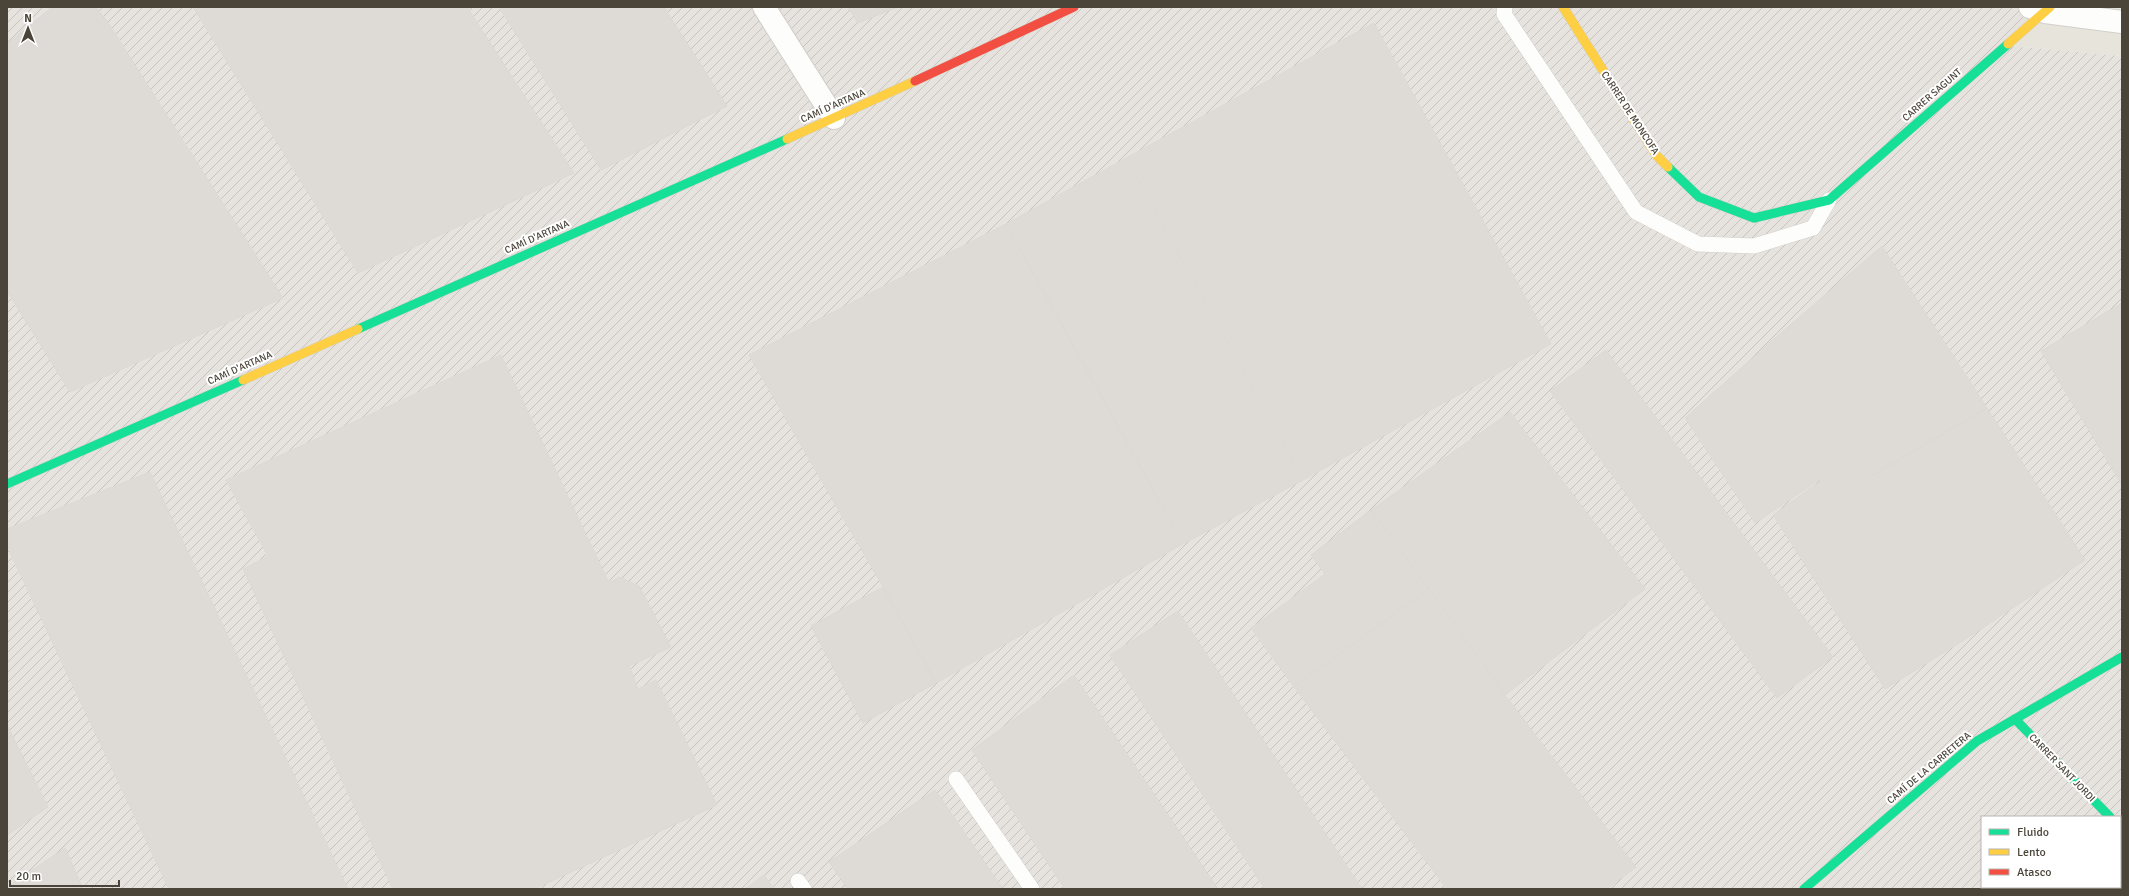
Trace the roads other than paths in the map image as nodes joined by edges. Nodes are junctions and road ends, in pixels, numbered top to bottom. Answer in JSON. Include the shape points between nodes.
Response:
{"nodes":[{"id":1,"x":764,"y":7,"type":"edge"},
{"id":2,"x":1074,"y":7,"type":"edge"},
{"id":3,"x":1505,"y":7,"type":"edge"},
{"id":4,"x":1563,"y":7,"type":"edge"},
{"id":5,"x":2041,"y":9,"type":"edge"},
{"id":6,"x":2122,"y":22,"type":"edge"},
{"id":7,"x":834,"y":118,"type":"junction"},
{"id":8,"x":1829,"y":200,"type":"junction"},
{"id":9,"x":7,"y":484,"type":"edge"},
{"id":10,"x":2122,"y":657,"type":"edge"},
{"id":11,"x":2015,"y":719,"type":"junction"},
{"id":12,"x":956,"y":779,"type":"dead end"},
{"id":13,"x":2109,"y":816,"type":"edge"},
{"id":14,"x":1032,"y":889,"type":"edge"},
{"id":15,"x":1804,"y":889,"type":"edge"}],
"edges":[{"from":1,"to":7,"type":"street"},
{"from":2,"to":7,"type":"street","name":"CAMÍ D'ARTANA"},
{"from":3,"to":8,"type":"lane","via":[[1504,14],[1636,212],[1698,244],[1754,246],[1813,228]]},
{"from":4,"to":8,"type":"street","name":"CARRER DE MONCOFA","via":[[1656,156],[1699,197],[1754,218]]},
{"from":5,"to":6,"type":"street"},
{"from":5,"to":8,"type":"street","name":"CARRER SAGUNT"},
{"from":7,"to":9,"type":"street","name":"CAMÍ D'ARTANA"},
{"from":10,"to":11,"type":"street","name":"CAMÍ DE LA CARRETERA"},
{"from":11,"to":13,"type":"street","name":"CARRER SANT JORDI"},
{"from":11,"to":15,"type":"street","name":"CAMÍ DE LA CARRETERA","via":[[1977,741]]},
{"from":12,"to":14,"type":"lane"}]}
